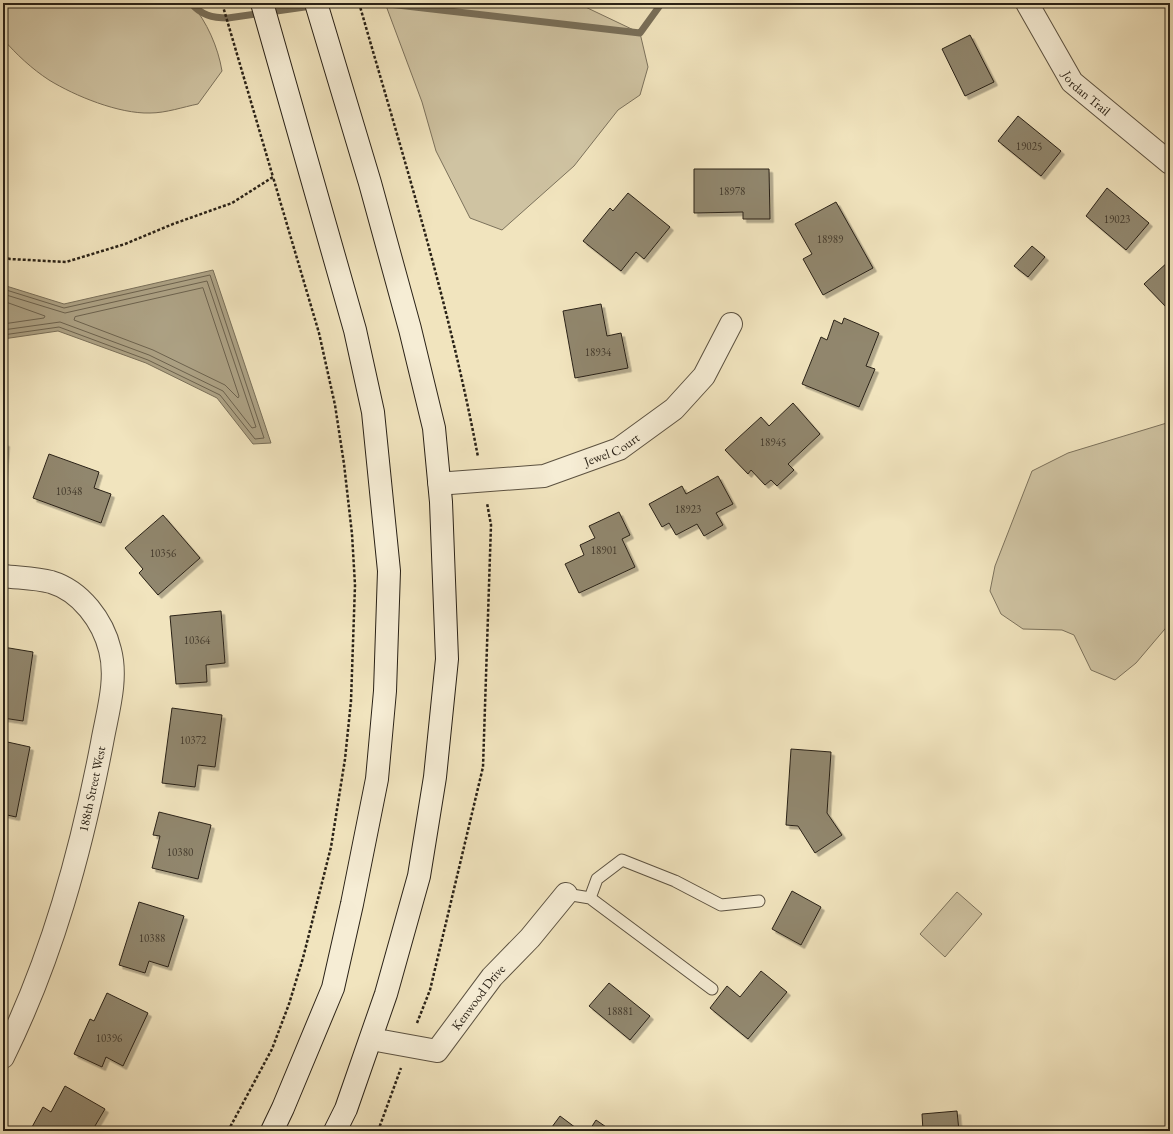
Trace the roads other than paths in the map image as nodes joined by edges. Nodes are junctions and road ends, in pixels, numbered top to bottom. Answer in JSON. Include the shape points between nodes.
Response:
{"nodes":[{"id":1,"x":262,"y":3,"type":"edge"},
{"id":2,"x":316,"y":3,"type":"edge"},
{"id":3,"x":1027,"y":3,"type":"edge"},
{"id":4,"x":1170,"y":163,"type":"edge"},
{"id":5,"x":731,"y":324,"type":"dead end"},
{"id":6,"x":439,"y":482,"type":"junction"},
{"id":7,"x":3,"y":576,"type":"edge"},
{"id":8,"x":566,"y":894,"type":"joint"},
{"id":9,"x":590,"y":898,"type":"junction"},
{"id":10,"x":759,"y":901,"type":"dead end"},
{"id":11,"x":712,"y":989,"type":"dead end"},
{"id":12,"x":371,"y":1039,"type":"junction"},
{"id":13,"x":3,"y":1057,"type":"edge"},
{"id":14,"x":272,"y":1131,"type":"edge"},
{"id":15,"x":335,"y":1131,"type":"edge"}],
"edges":[{"from":1,"to":14,"type":"main road","via":[[355,330],[372,404],[389,571],[385,691],[377,779],[352,904],[333,988]]},
{"from":2,"to":6,"type":"main road","via":[[370,183],[410,329],[434,428]]},
{"from":3,"to":4,"type":"main road","name":"Jordan Trail","via":[[1072,82]]},
{"from":5,"to":6,"type":"main road","name":"Jewel Court","via":[[704,376],[674,410],[619,449],[544,476]]},
{"from":6,"to":12,"type":"main road","via":[[447,659],[435,777],[419,876]]},
{"from":7,"to":13,"type":"main road","name":"188th Street West","via":[[52,582],[78,597],[94,616],[110,651],[112,686],[93,790],[65,901],[20,1023]]},
{"from":8,"to":9,"type":"lane"},
{"from":8,"to":12,"type":"main road","name":"Kenwood Drive","via":[[530,938],[492,977],[437,1051]]},
{"from":9,"to":10,"type":"lane","via":[[597,878],[622,860],[675,881],[721,905]]},
{"from":9,"to":11,"type":"lane"},
{"from":12,"to":15,"type":"main road","via":[[346,1109]]}]}
